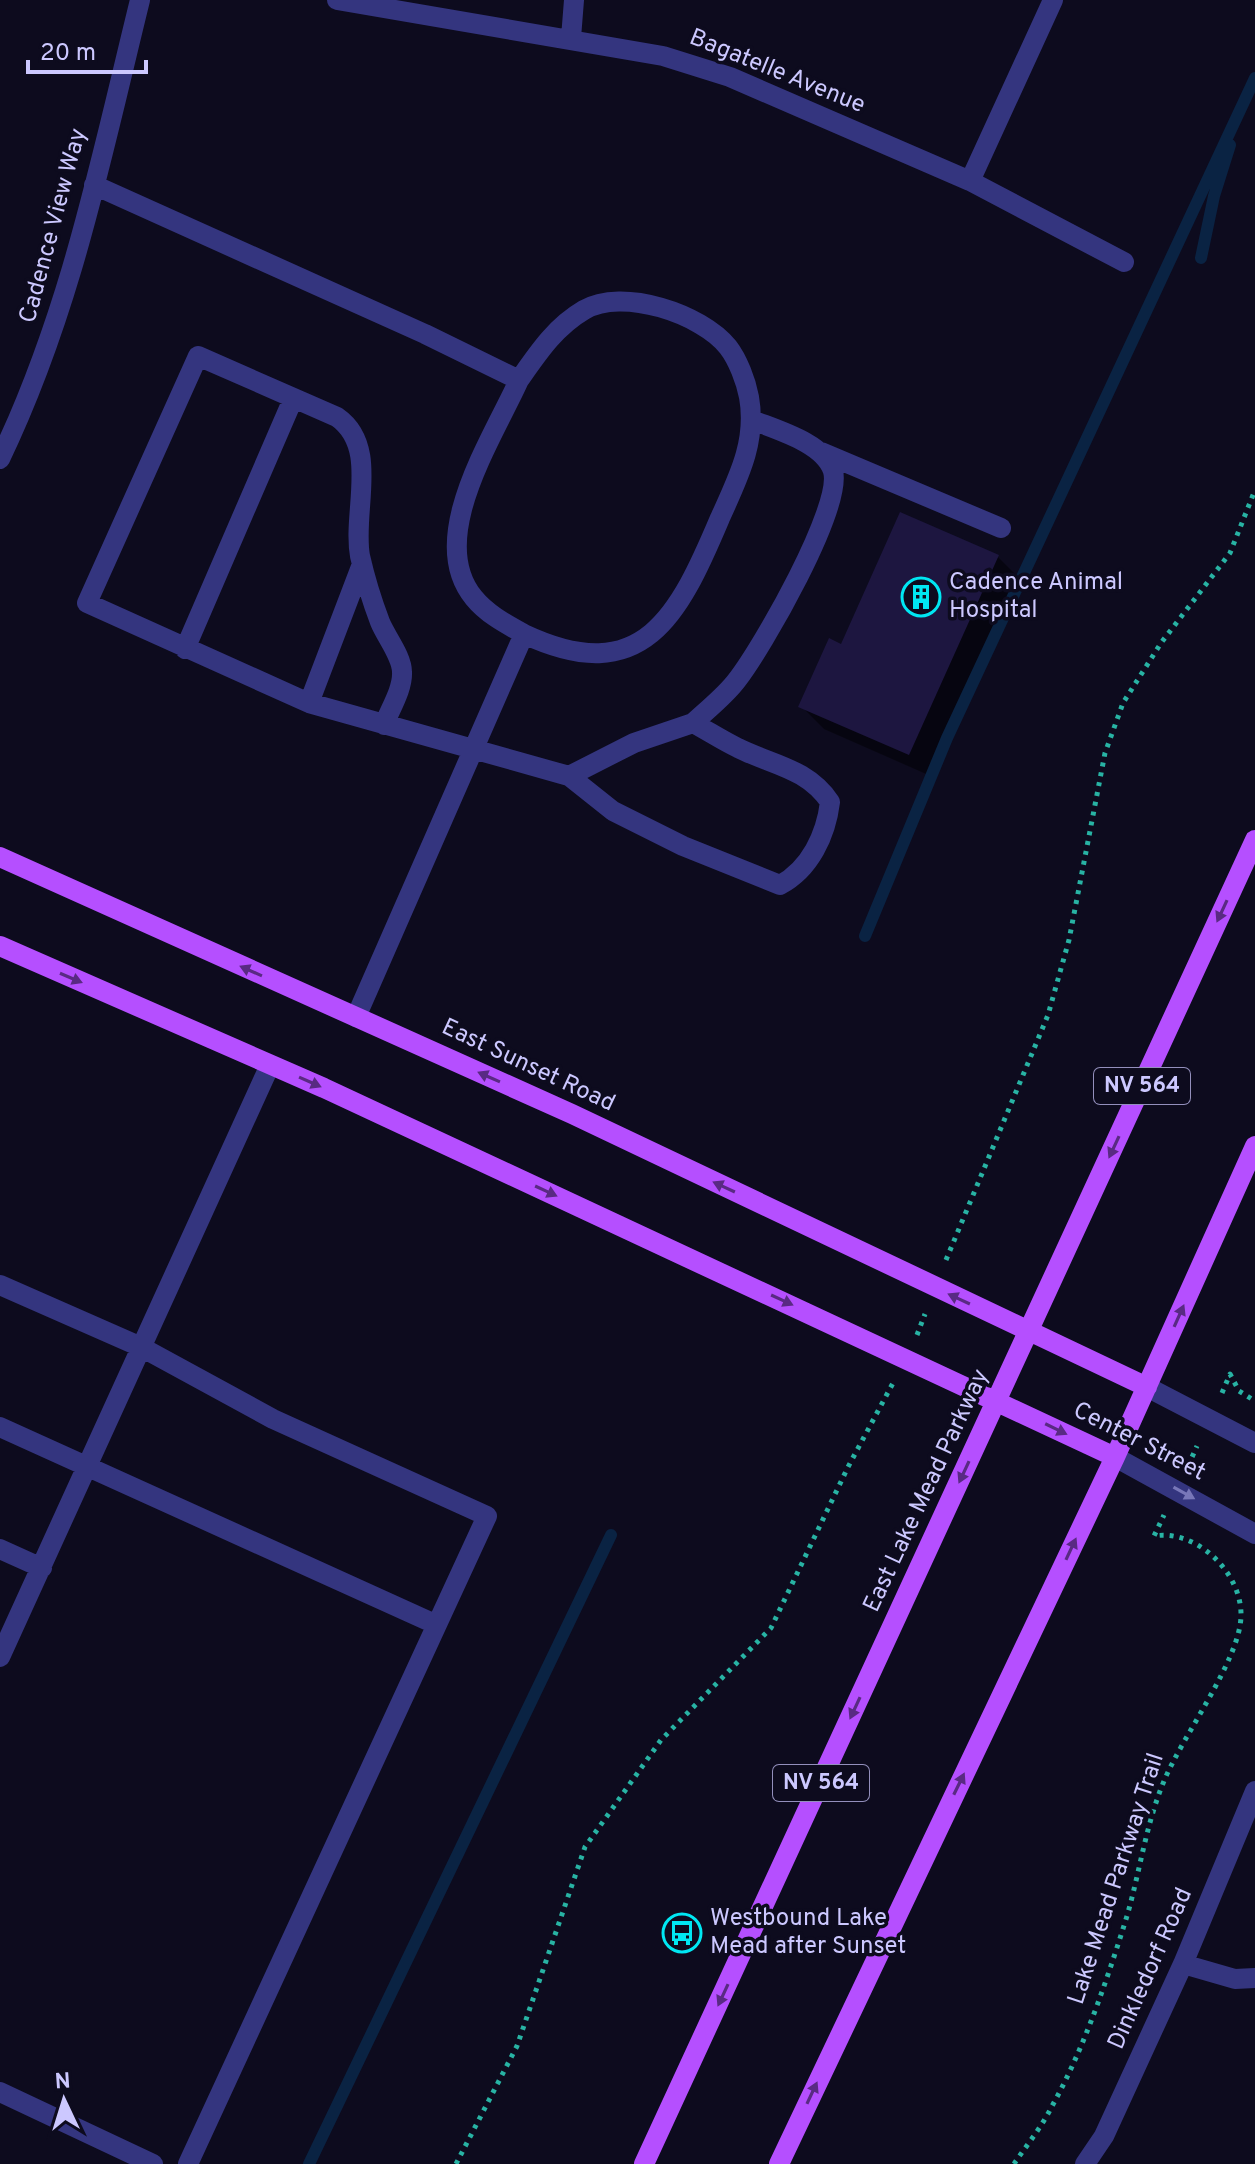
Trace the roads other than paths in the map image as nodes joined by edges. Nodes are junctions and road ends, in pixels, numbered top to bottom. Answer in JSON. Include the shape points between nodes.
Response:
{"nodes":[{"id":1,"x":140,"y":0,"type":"edge"},
{"id":2,"x":337,"y":0,"type":"edge"},
{"id":3,"x":574,"y":0,"type":"edge"},
{"id":4,"x":1053,"y":0,"type":"edge"},
{"id":5,"x":571,"y":38,"type":"junction"},
{"id":6,"x":970,"y":181,"type":"junction"},
{"id":7,"x":94,"y":185,"type":"junction"},
{"id":8,"x":1124,"y":262,"type":"dead end"},
{"id":9,"x":519,"y":380,"type":"junction"},
{"id":10,"x":293,"y":399,"type":"junction"},
{"id":11,"x":752,"y":420,"type":"junction"},
{"id":12,"x":821,"y":452,"type":"junction"},
{"id":13,"x":0,"y":459,"type":"edge"},
{"id":14,"x":1001,"y":528,"type":"dead end"},
{"id":15,"x":362,"y":564,"type":"junction"},
{"id":16,"x":524,"y":634,"type":"junction"},
{"id":17,"x":185,"y":649,"type":"junction"},
{"id":18,"x":309,"y":703,"type":"junction"},
{"id":19,"x":693,"y":723,"type":"junction"},
{"id":20,"x":384,"y":725,"type":"junction"},
{"id":21,"x":472,"y":746,"type":"junction"},
{"id":22,"x":569,"y":776,"type":"junction"},
{"id":23,"x":1255,"y":840,"type":"edge"},
{"id":24,"x":0,"y":857,"type":"edge"},
{"id":25,"x":0,"y":946,"type":"edge"},
{"id":26,"x":356,"y":1017,"type":"junction"},
{"id":27,"x":270,"y":1065,"type":"junction"},
{"id":28,"x":1255,"y":1146,"type":"edge"},
{"id":29,"x":0,"y":1285,"type":"edge"},
{"id":30,"x":1029,"y":1333,"type":"junction"},
{"id":31,"x":141,"y":1347,"type":"junction"},
{"id":32,"x":1147,"y":1387,"type":"junction"},
{"id":33,"x":997,"y":1401,"type":"junction"},
{"id":34,"x":0,"y":1427,"type":"edge"},
{"id":35,"x":1255,"y":1443,"type":"edge"},
{"id":36,"x":1115,"y":1457,"type":"junction"},
{"id":37,"x":90,"y":1465,"type":"junction"},
{"id":38,"x":1255,"y":1534,"type":"edge"},
{"id":39,"x":0,"y":1549,"type":"edge"},
{"id":40,"x":42,"y":1568,"type":"junction"},
{"id":41,"x":435,"y":1624,"type":"junction"},
{"id":42,"x":0,"y":1657,"type":"edge"},
{"id":43,"x":1255,"y":1791,"type":"edge"},
{"id":44,"x":1183,"y":1964,"type":"junction"},
{"id":45,"x":1255,"y":1978,"type":"edge"},
{"id":46,"x":0,"y":2092,"type":"edge"},
{"id":47,"x":153,"y":2164,"type":"edge"},
{"id":48,"x":188,"y":2164,"type":"edge"},
{"id":49,"x":644,"y":2164,"type":"edge"},
{"id":50,"x":779,"y":2164,"type":"edge"},
{"id":51,"x":1085,"y":2164,"type":"edge"}],
"edges":[{"from":1,"to":7,"type":"street","name":"Cadence View Way"},
{"from":2,"to":5,"type":"street","name":"Bagatelle Avenue"},
{"from":3,"to":5,"type":"street"},
{"from":4,"to":6,"type":"street"},
{"from":5,"to":6,"type":"street","name":"Bagatelle Avenue","via":[[663,56],[730,77]]},
{"from":6,"to":8,"type":"street","name":"Bagatelle Avenue"},
{"from":7,"to":9,"type":"street"},
{"from":7,"to":13,"type":"street","name":"Cadence View Way","via":[[68,292]]},
{"from":9,"to":11,"type":"street","via":[[552,334],[587,308],[644,303],[678,313],[728,347],[749,394]]},
{"from":9,"to":16,"type":"street","via":[[459,512],[456,543],[460,573],[473,597],[495,618]]},
{"from":10,"to":15,"type":"street","via":[[337,417],[357,439],[362,452],[357,508]]},
{"from":10,"to":17,"type":"street"},
{"from":10,"to":17,"type":"street","via":[[198,356],[87,603]]},
{"from":11,"to":12,"type":"street"},
{"from":11,"to":16,"type":"street","via":[[749,450],[692,584],[672,616],[652,635],[593,655],[556,649]]},
{"from":12,"to":14,"type":"street"},
{"from":12,"to":19,"type":"street","via":[[832,470],[834,494],[790,592],[737,680]]},
{"from":15,"to":18,"type":"street"},
{"from":15,"to":20,"type":"street","via":[[380,622],[403,669]]},
{"from":16,"to":21,"type":"street"},
{"from":17,"to":18,"type":"street"},
{"from":18,"to":20,"type":"street"},
{"from":19,"to":22,"type":"street","via":[[634,743]]},
{"from":19,"to":22,"type":"street","via":[[739,749],[801,773],[821,788],[830,802],[822,835],[793,878],[780,885],[683,846],[613,811]]},
{"from":20,"to":21,"type":"street"},
{"from":21,"to":22,"type":"street"},
{"from":21,"to":26,"type":"street"},
{"from":23,"to":30,"type":"main road","name":"East Lake Mead Parkway","number":"NV 564","one_way":true},
{"from":26,"to":24,"type":"main road","name":"East Sunset Road","one_way":true},
{"from":25,"to":27,"type":"main road","one_way":true},
{"from":30,"to":26,"type":"main road","name":"East Sunset Road","one_way":true,"via":[[572,1114]]},
{"from":27,"to":31,"type":"street"},
{"from":27,"to":33,"type":"main road","one_way":true},
{"from":32,"to":28,"type":"main road","one_way":true},
{"from":29,"to":31,"type":"street"},
{"from":30,"to":32,"type":"main road"},
{"from":30,"to":33,"type":"main road","name":"East Lake Mead Parkway","number":"NV 564"},
{"from":31,"to":37,"type":"street"},
{"from":31,"to":41,"type":"street","via":[[273,1419],[487,1516]]},
{"from":32,"to":35,"type":"street"},
{"from":32,"to":36,"type":"main road"},
{"from":33,"to":36,"type":"main road","name":"Center Street","one_way":true},
{"from":33,"to":49,"type":"main road","name":"East Lake Mead Parkway","number":"NV 564","one_way":true},
{"from":34,"to":37,"type":"street"},
{"from":36,"to":38,"type":"street","name":"Center Street","one_way":true},
{"from":50,"to":36,"type":"main road","one_way":true},
{"from":37,"to":40,"type":"street"},
{"from":37,"to":41,"type":"street"},
{"from":39,"to":40,"type":"street"},
{"from":40,"to":42,"type":"street"},
{"from":41,"to":48,"type":"street"},
{"from":43,"to":44,"type":"street","name":"Dinkledorf Road"},
{"from":44,"to":45,"type":"street","via":[[1235,1979]]},
{"from":44,"to":51,"type":"street","name":"Dinkledorf Road","via":[[1104,2136]]},
{"from":46,"to":47,"type":"street"}]}
